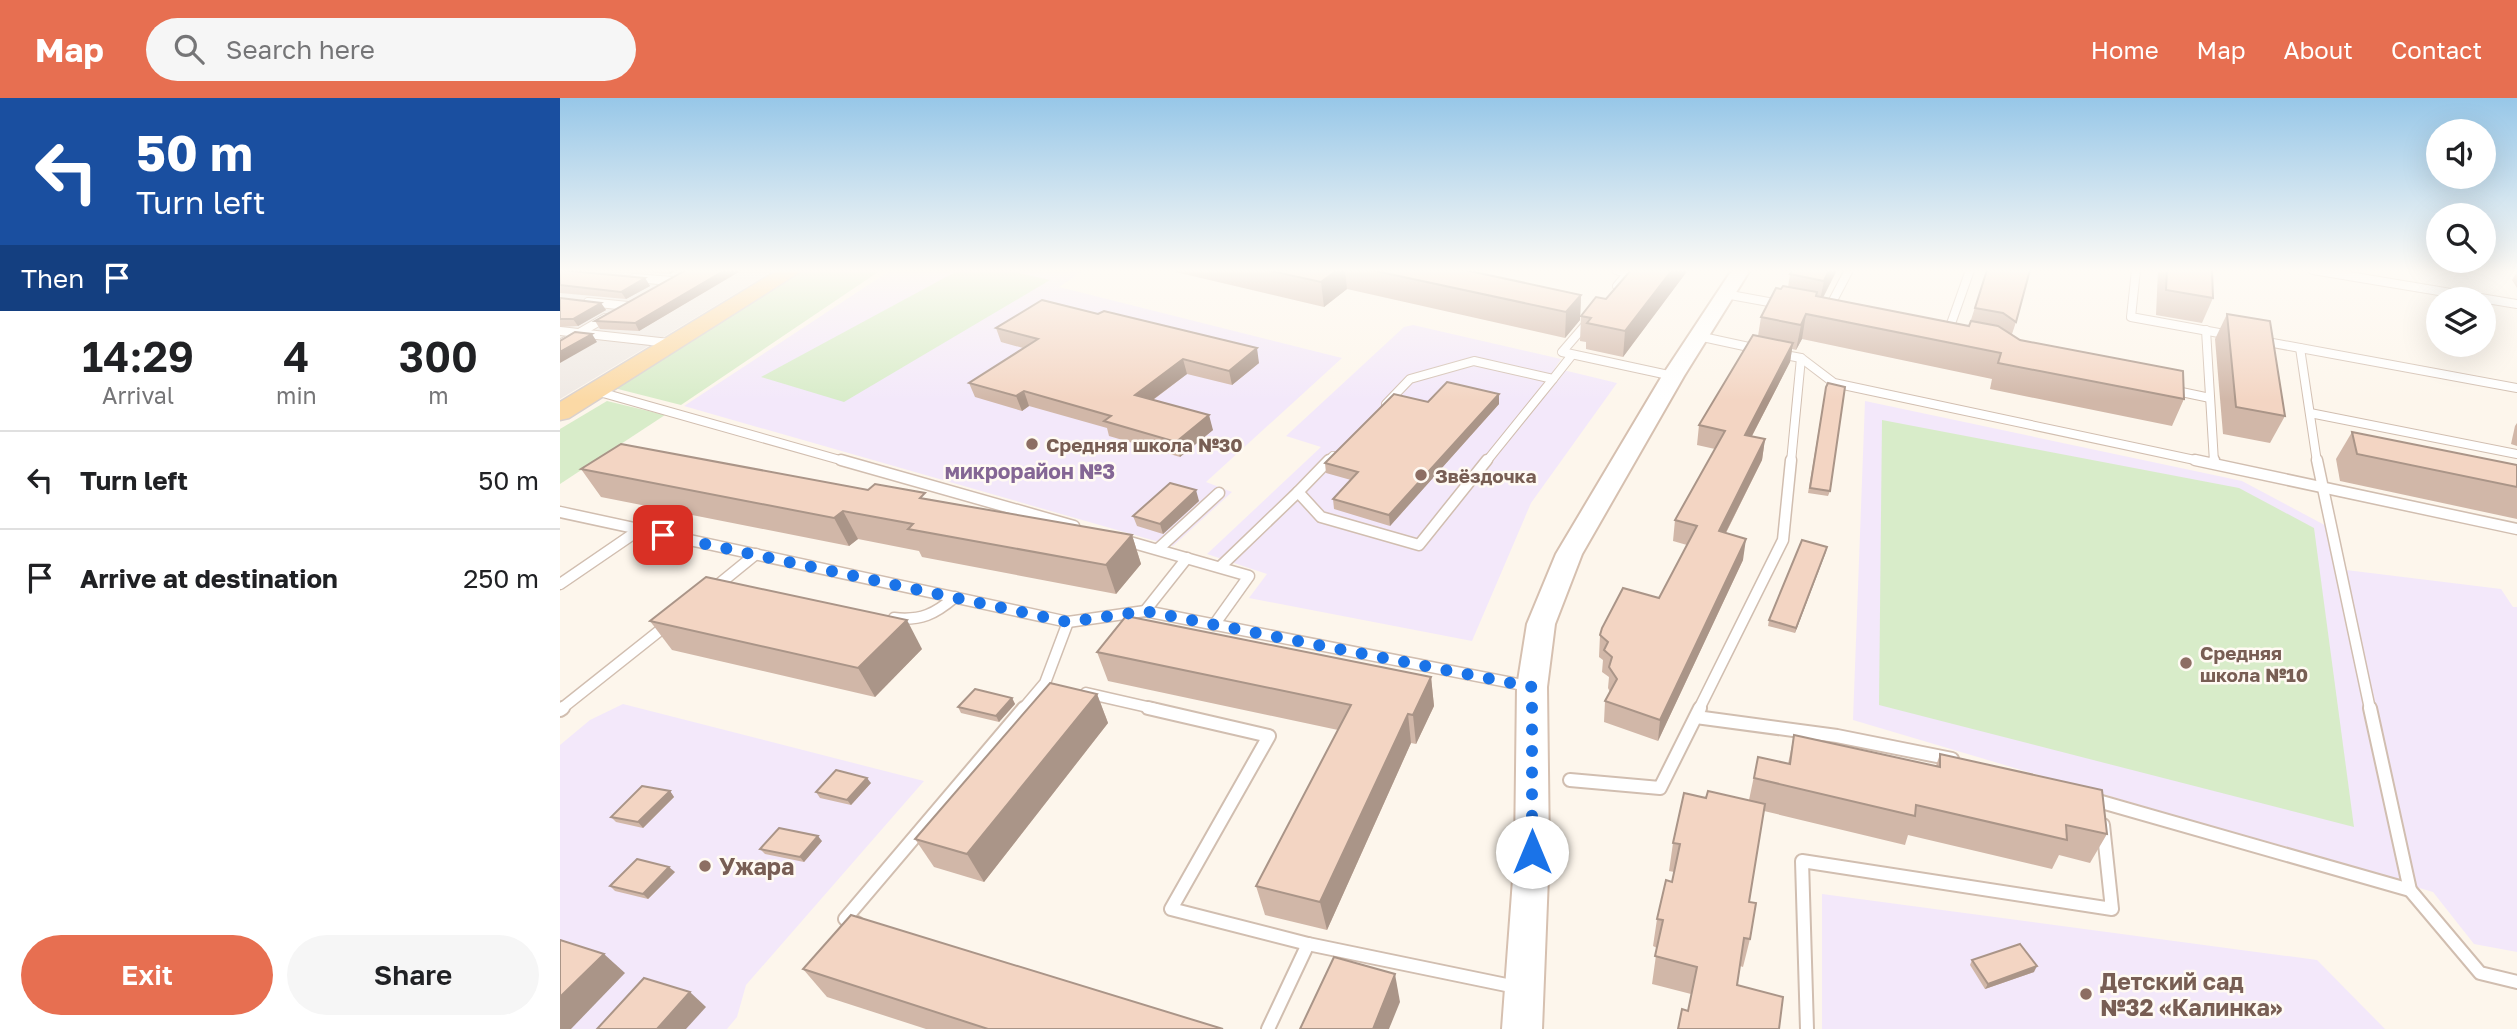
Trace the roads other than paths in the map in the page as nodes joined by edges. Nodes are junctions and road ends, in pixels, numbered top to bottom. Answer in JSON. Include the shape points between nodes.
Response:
{"nodes":[{"id":1,"x":615,"y":313,"type":"edge"},
{"id":2,"x":723,"y":313,"type":"edge"},
{"id":3,"x":1582,"y":313,"type":"edge"},
{"id":4,"x":1712,"y":313,"type":"edge"},
{"id":5,"x":1830,"y":313,"type":"edge"},
{"id":6,"x":1955,"y":313,"type":"edge"},
{"id":7,"x":2131,"y":313,"type":"edge"},
{"id":8,"x":1840,"y":315,"type":"edge"},
{"id":9,"x":2206,"y":330,"type":"junction"},
{"id":10,"x":560,"y":331,"type":"edge"},
{"id":11,"x":580,"y":333,"type":"junction"},
{"id":12,"x":1934,"y":333,"type":"edge"},
{"id":13,"x":1697,"y":335,"type":"junction"},
{"id":14,"x":1947,"y":335,"type":"junction"},
{"id":15,"x":1959,"y":338,"type":"edge"},
{"id":16,"x":560,"y":344,"type":"edge"},
{"id":17,"x":673,"y":344,"type":"junction"},
{"id":18,"x":2300,"y":348,"type":"junction"},
{"id":19,"x":1572,"y":355,"type":"junction"},
{"id":20,"x":1801,"y":358,"type":"junction"},
{"id":21,"x":1673,"y":376,"type":"junction"},
{"id":22,"x":1553,"y":379,"type":"junction"},
{"id":23,"x":2157,"y":387,"type":"edge"},
{"id":24,"x":2517,"y":388,"type":"edge"},
{"id":25,"x":596,"y":391,"type":"junction"},
{"id":26,"x":2210,"y":398,"type":"junction"},
{"id":27,"x":1382,"y":407,"type":"edge"},
{"id":28,"x":562,"y":411,"type":"edge"},
{"id":29,"x":2310,"y":413,"type":"junction"},
{"id":30,"x":1344,"y":445,"type":"edge"},
{"id":31,"x":2517,"y":454,"type":"edge"},
{"id":32,"x":2214,"y":463,"type":"junction"},
{"id":33,"x":2321,"y":486,"type":"junction"},
{"id":34,"x":1298,"y":492,"type":"junction"},
{"id":35,"x":1219,"y":493,"type":"dead end"},
{"id":36,"x":560,"y":512,"type":"edge"},
{"id":37,"x":1078,"y":527,"type":"edge"},
{"id":38,"x":2517,"y":529,"type":"edge"},
{"id":39,"x":639,"y":530,"type":"junction"},
{"id":40,"x":1118,"y":538,"type":"edge"},
{"id":41,"x":1158,"y":549,"type":"junction"},
{"id":42,"x":756,"y":554,"type":"junction"},
{"id":43,"x":1186,"y":558,"type":"junction"},
{"id":44,"x":1220,"y":567,"type":"junction"},
{"id":45,"x":721,"y":582,"type":"junction"},
{"id":46,"x":560,"y":584,"type":"edge"},
{"id":47,"x":734,"y":585,"type":"edge"},
{"id":48,"x":955,"y":597,"type":"junction"},
{"id":49,"x":699,"y":599,"type":"edge"},
{"id":50,"x":1145,"y":611,"type":"junction"},
{"id":51,"x":678,"y":616,"type":"edge"},
{"id":52,"x":883,"y":616,"type":"edge"},
{"id":53,"x":1068,"y":622,"type":"junction"},
{"id":54,"x":1214,"y":625,"type":"junction"},
{"id":55,"x":1058,"y":686,"type":"junction"},
{"id":56,"x":1532,"y":687,"type":"junction"},
{"id":57,"x":560,"y":710,"type":"edge"},
{"id":58,"x":1696,"y":717,"type":"junction"},
{"id":59,"x":1967,"y":763,"type":"edge"},
{"id":60,"x":1570,"y":780,"type":"dead end"},
{"id":61,"x":2074,"y":794,"type":"edge"},
{"id":62,"x":2101,"y":802,"type":"junction"},
{"id":63,"x":2410,"y":890,"type":"junction"},
{"id":64,"x":871,"y":927,"type":"edge"},
{"id":65,"x":1308,"y":944,"type":"junction"},
{"id":66,"x":2517,"y":982,"type":"edge"},
{"id":67,"x":1523,"y":989,"type":"junction"},
{"id":68,"x":1268,"y":1029,"type":"edge"},
{"id":69,"x":1522,"y":1029,"type":"edge"},
{"id":70,"x":1807,"y":1029,"type":"edge"}],
"edges":[{"from":1,"to":11,"type":"lane"},
{"from":2,"to":17,"type":"main road"},
{"from":3,"to":19,"type":"lane","via":[[1593,316],[1562,352]]},
{"from":4,"to":13,"type":"street"},
{"from":5,"to":8,"type":"lane"},
{"from":6,"to":14,"type":"lane"},
{"from":7,"to":9,"type":"lane","via":[[2131,317]]},
{"from":9,"to":18,"type":"lane"},
{"from":9,"to":26,"type":"lane"},
{"from":10,"to":11,"type":"lane"},
{"from":11,"to":16,"type":"lane"},
{"from":11,"to":17,"type":"lane"},
{"from":12,"to":14,"type":"lane"},
{"from":13,"to":20,"type":"lane"},
{"from":13,"to":21,"type":"street"},
{"from":14,"to":15,"type":"lane"},
{"from":17,"to":25,"type":"main road"},
{"from":18,"to":24,"type":"lane"},
{"from":18,"to":29,"type":"lane"},
{"from":19,"to":21,"type":"lane"},
{"from":19,"to":22,"type":"lane"},
{"from":20,"to":32,"type":"lane","via":[[1834,383]]},
{"from":20,"to":58,"type":"lane","via":[[1783,540]]},
{"from":21,"to":56,"type":"street","via":[[1555,584],[1539,634]]},
{"from":22,"to":27,"type":"lane","via":[[1474,361],[1410,379]]},
{"from":22,"to":34,"type":"lane","via":[[1419,545],[1321,517]]},
{"from":23,"to":26,"type":"lane"},
{"from":25,"to":28,"type":"main road"},
{"from":25,"to":37,"type":"lane"},
{"from":26,"to":32,"type":"lane"},
{"from":29,"to":31,"type":"lane"},
{"from":29,"to":33,"type":"lane"},
{"from":30,"to":34,"type":"lane"},
{"from":32,"to":33,"type":"lane"},
{"from":33,"to":38,"type":"lane"},
{"from":33,"to":63,"type":"lane"},
{"from":34,"to":44,"type":"lane"},
{"from":35,"to":41,"type":"lane"},
{"from":36,"to":39,"type":"lane"},
{"from":39,"to":42,"type":"lane"},
{"from":39,"to":46,"type":"lane"},
{"from":40,"to":41,"type":"lane"},
{"from":41,"to":43,"type":"lane"},
{"from":42,"to":45,"type":"lane"},
{"from":42,"to":48,"type":"lane"},
{"from":43,"to":44,"type":"lane"},
{"from":43,"to":50,"type":"lane"},
{"from":44,"to":54,"type":"lane","via":[[1249,576]]},
{"from":45,"to":47,"type":"lane"},
{"from":45,"to":49,"type":"lane"},
{"from":48,"to":52,"type":"lane","via":[[933,616],[918,621]]},
{"from":48,"to":53,"type":"lane"},
{"from":50,"to":53,"type":"lane"},
{"from":50,"to":54,"type":"lane"},
{"from":51,"to":57,"type":"lane"},
{"from":53,"to":55,"type":"lane"},
{"from":54,"to":56,"type":"lane"},
{"from":55,"to":64,"type":"lane","via":[[845,919]]},
{"from":55,"to":65,"type":"lane","via":[[1269,736],[1171,909]]},
{"from":56,"to":67,"type":"street","via":[[1532,852]]},
{"from":58,"to":59,"type":"lane","via":[[1837,736]]},
{"from":58,"to":60,"type":"lane","via":[[1660,788]]},
{"from":61,"to":62,"type":"lane"},
{"from":62,"to":63,"type":"lane"},
{"from":62,"to":70,"type":"lane","via":[[2112,909],[1802,861]]},
{"from":63,"to":66,"type":"lane","via":[[2480,974]]},
{"from":65,"to":67,"type":"lane"},
{"from":65,"to":68,"type":"lane"},
{"from":67,"to":69,"type":"street"}]}
